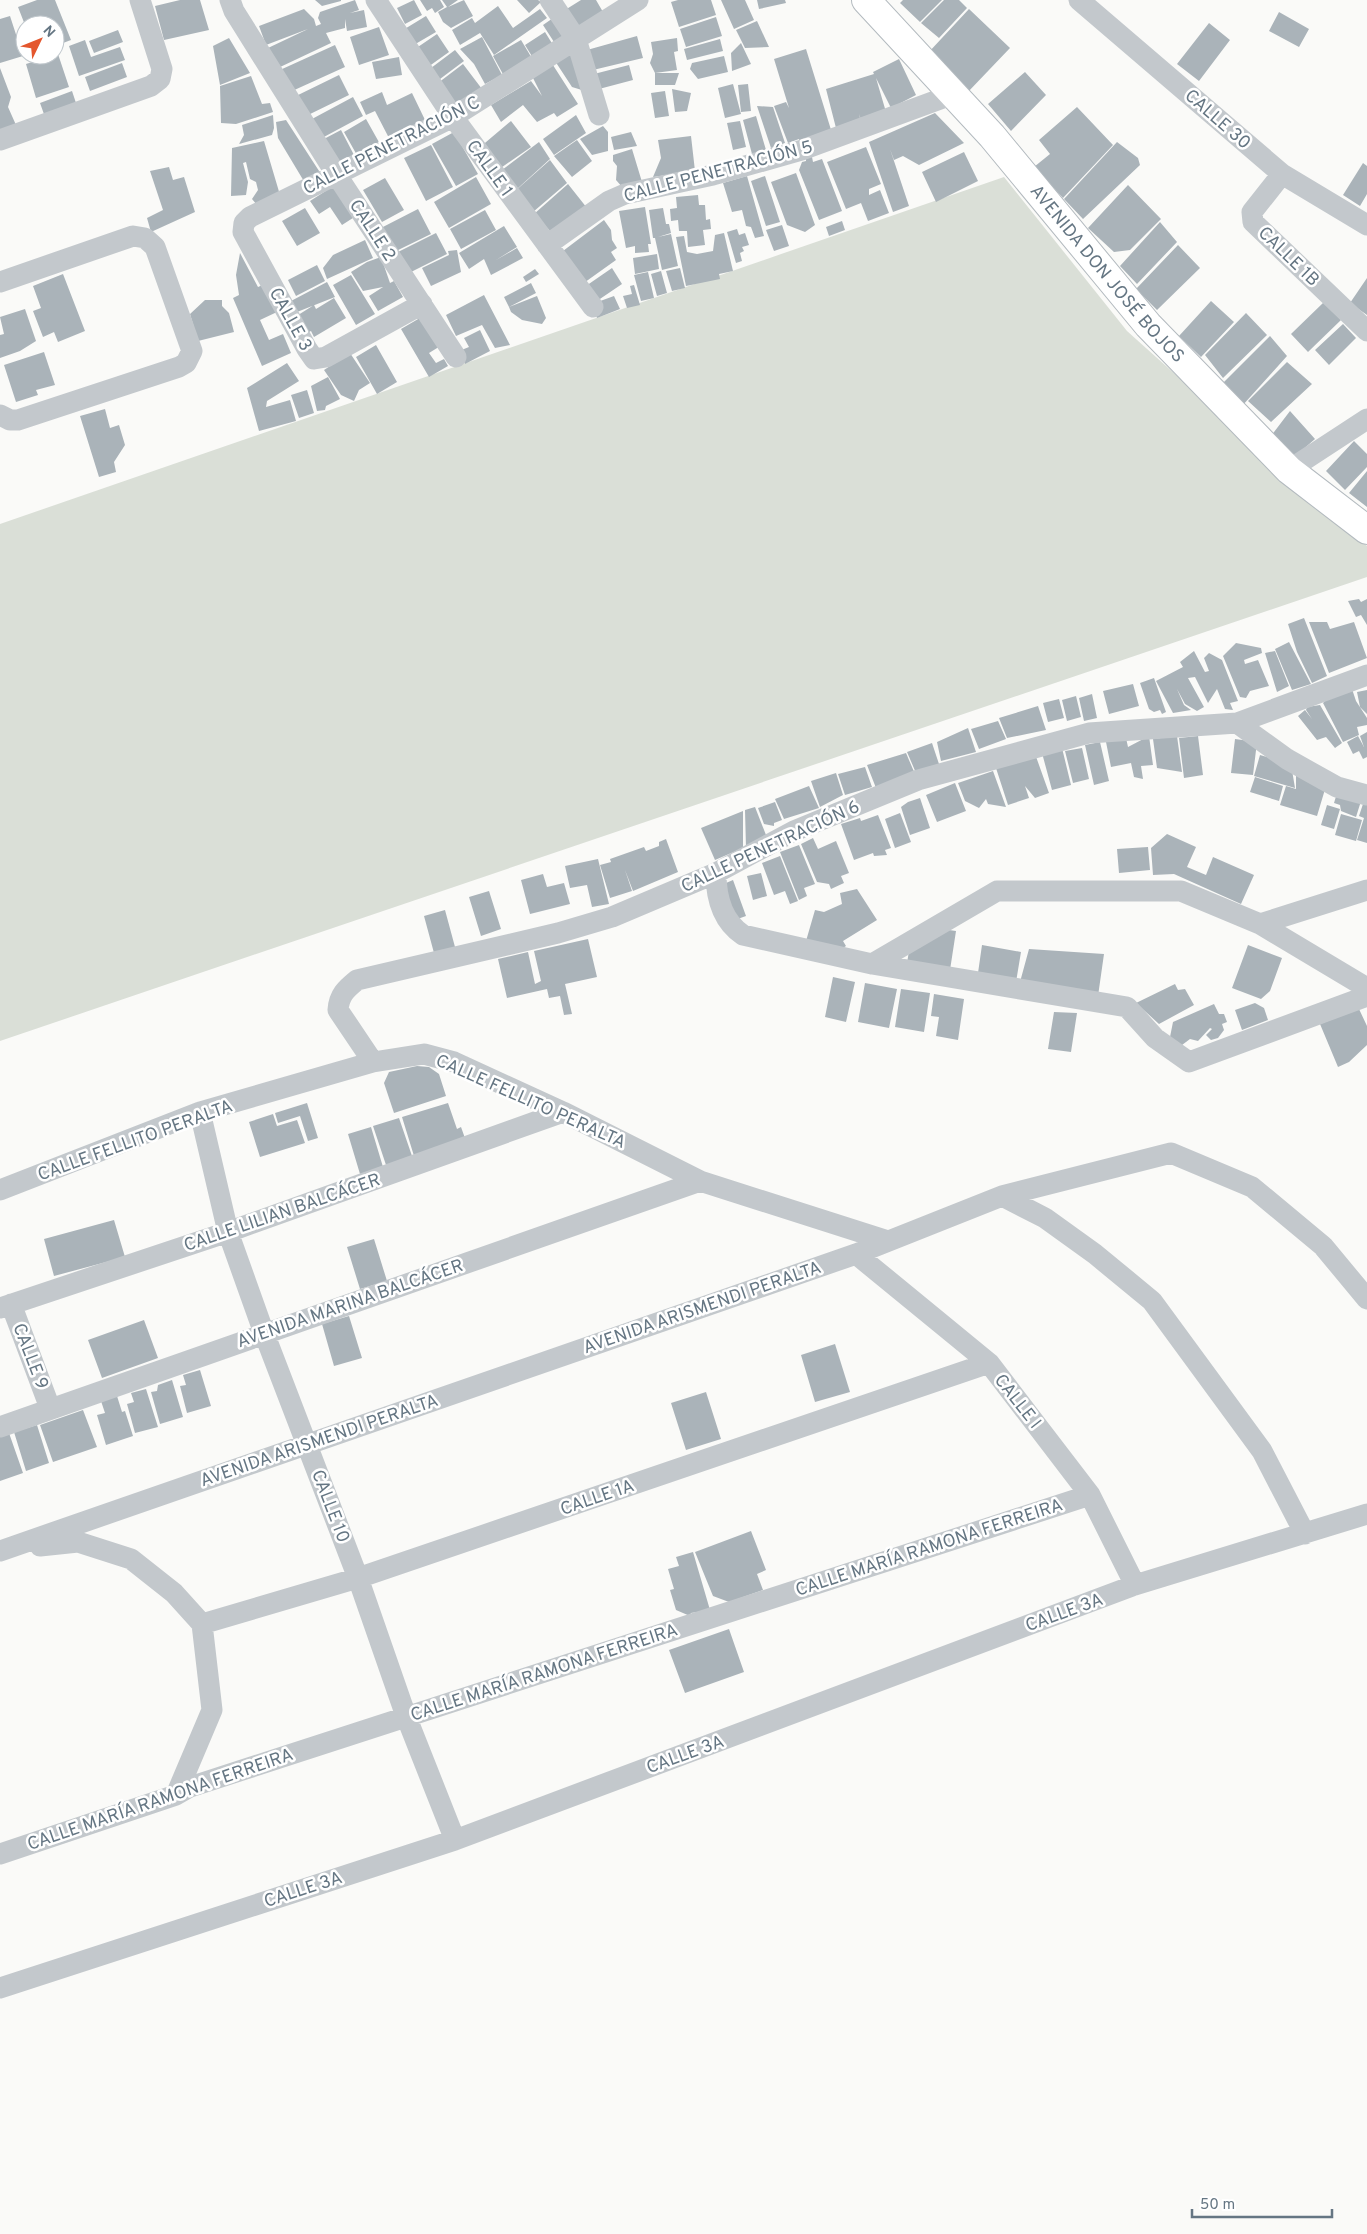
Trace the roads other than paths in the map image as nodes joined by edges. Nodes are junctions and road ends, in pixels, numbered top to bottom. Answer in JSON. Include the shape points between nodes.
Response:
{"nodes":[{"id":1,"x":140,"y":0,"type":"edge"},
{"id":2,"x":230,"y":0,"type":"edge"},
{"id":3,"x":376,"y":0,"type":"edge"},
{"id":4,"x":550,"y":0,"type":"edge"},
{"id":5,"x":638,"y":0,"type":"edge"},
{"id":6,"x":866,"y":0,"type":"edge"},
{"id":7,"x":1079,"y":0,"type":"edge"},
{"id":8,"x":576,"y":39,"type":"junction"},
{"id":9,"x":954,"y":94,"type":"junction"},
{"id":10,"x":598,"y":115,"type":"dead end"},
{"id":11,"x":453,"y":117,"type":"junction"},
{"id":12,"x":0,"y":140,"type":"edge"},
{"id":13,"x":336,"y":174,"type":"junction"},
{"id":14,"x":1282,"y":174,"type":"junction"},
{"id":15,"x":244,"y":223,"type":"joint"},
{"id":16,"x":1367,"y":225,"type":"edge"},
{"id":17,"x":547,"y":245,"type":"junction"},
{"id":18,"x":0,"y":282,"type":"edge"},
{"id":19,"x":422,"y":304,"type":"junction"},
{"id":20,"x":593,"y":307,"type":"dead end"},
{"id":21,"x":1367,"y":331,"type":"edge"},
{"id":22,"x":456,"y":357,"type":"dead end"},
{"id":23,"x":0,"y":415,"type":"edge"},
{"id":24,"x":1367,"y":419,"type":"edge"},
{"id":25,"x":1289,"y":470,"type":"junction"},
{"id":26,"x":1367,"y":530,"type":"edge"},
{"id":27,"x":1367,"y":675,"type":"edge"},
{"id":28,"x":1237,"y":723,"type":"junction"},
{"id":29,"x":1367,"y":795,"type":"edge"},
{"id":30,"x":716,"y":873,"type":"junction"},
{"id":31,"x":1367,"y":890,"type":"edge"},
{"id":32,"x":1260,"y":924,"type":"junction"},
{"id":33,"x":872,"y":964,"type":"junction"},
{"id":34,"x":1367,"y":988,"type":"edge"},
{"id":35,"x":1367,"y":996,"type":"edge"},
{"id":36,"x":373,"y":1062,"type":"junction"},
{"id":37,"x":200,"y":1112,"type":"junction"},
{"id":38,"x":563,"y":1112,"type":"junction"},
{"id":39,"x":700,"y":1181,"type":"junction"},
{"id":40,"x":0,"y":1190,"type":"edge"},
{"id":41,"x":1002,"y":1196,"type":"junction"},
{"id":42,"x":228,"y":1232,"type":"junction"},
{"id":43,"x":888,"y":1241,"type":"junction"},
{"id":44,"x":856,"y":1254,"type":"junction"},
{"id":45,"x":1367,"y":1299,"type":"edge"},
{"id":46,"x":6,"y":1306,"type":"edge"},
{"id":47,"x":264,"y":1333,"type":"junction"},
{"id":48,"x":989,"y":1363,"type":"junction"},
{"id":49,"x":50,"y":1408,"type":"junction"},
{"id":50,"x":0,"y":1427,"type":"edge"},
{"id":51,"x":307,"y":1444,"type":"junction"},
{"id":52,"x":1090,"y":1495,"type":"junction"},
{"id":53,"x":1367,"y":1514,"type":"edge"},
{"id":54,"x":1305,"y":1534,"type":"junction"},
{"id":55,"x":1,"y":1548,"type":"edge"},
{"id":56,"x":358,"y":1578,"type":"junction"},
{"id":57,"x":1135,"y":1585,"type":"junction"},
{"id":58,"x":202,"y":1624,"type":"junction"},
{"id":59,"x":406,"y":1716,"type":"junction"},
{"id":60,"x":176,"y":1795,"type":"junction"},
{"id":61,"x":0,"y":1836,"type":"edge"},
{"id":62,"x":455,"y":1840,"type":"junction"},
{"id":63,"x":9,"y":1851,"type":"edge"},
{"id":64,"x":0,"y":1988,"type":"edge"}],
"edges":[{"from":1,"to":12,"type":"street","via":[[162,69],[160,79],[151,86]]},
{"from":2,"to":13,"type":"street","name":"CALLE 2"},
{"from":3,"to":11,"type":"street","name":"CALLE 1"},
{"from":4,"to":8,"type":"street"},
{"from":5,"to":8,"type":"street","name":"CALLE PENETRACIÓN C"},
{"from":6,"to":9,"type":"street","name":"AVENIDA DON JOSÉ BOJOS"},
{"from":7,"to":14,"type":"street","name":"CALLE 30"},
{"from":8,"to":10,"type":"street"},
{"from":8,"to":11,"type":"street","name":"CALLE PENETRACIÓN C"},
{"from":9,"to":17,"type":"street","name":"CALLE PENETRACIÓN 5","via":[[802,150],[714,175],[625,194],[609,200]]},
{"from":9,"to":25,"type":"street","name":"AVENIDA DON JOSÉ BOJOS","via":[[1148,325]]},
{"from":11,"to":13,"type":"street","name":"CALLE PENETRACIÓN C"},
{"from":11,"to":17,"type":"street","name":"CALLE 1"},
{"from":13,"to":15,"type":"street","name":"CALLE PENETRACIÓN C"},
{"from":13,"to":19,"type":"street","name":"CALLE 2"},
{"from":14,"to":16,"type":"street","name":"CALLE 30"},
{"from":14,"to":21,"type":"street","name":"CALLE 1B","via":[[1252,212],[1254,222]]},
{"from":15,"to":19,"type":"street","name":"CALLE 3","via":[[244,232],[314,359],[326,357]]},
{"from":17,"to":20,"type":"street","name":"CALLE 1"},
{"from":18,"to":23,"type":"street","via":[[133,236],[145,238],[155,247],[192,351],[186,363],[178,367],[18,420]]},
{"from":19,"to":22,"type":"street","name":"CALLE 2"},
{"from":24,"to":25,"type":"street"},
{"from":25,"to":26,"type":"street","name":"AVENIDA DON JOSÉ BOJOS"},
{"from":27,"to":28,"type":"street","name":"CALLE PENETRACIÓN 6"},
{"from":28,"to":29,"type":"street","via":[[1295,764],[1337,787]]},
{"from":28,"to":30,"type":"street","name":"CALLE PENETRACIÓN 6","via":[[1088,733],[918,780],[794,831]]},
{"from":30,"to":33,"type":"street","via":[[716,894],[722,909],[732,927],[743,935]]},
{"from":30,"to":36,"type":"street","name":"CALLE PENETRACIÓN 6","via":[[612,918],[357,980],[339,999],[338,1010]]},
{"from":31,"to":32,"type":"street"},
{"from":32,"to":33,"type":"street","via":[[1181,890],[997,891]]},
{"from":32,"to":34,"type":"street"},
{"from":33,"to":35,"type":"street","via":[[1127,1007],[1155,1038],[1189,1062]]},
{"from":36,"to":37,"type":"street","name":"CALLE FELLITO PERALTA"},
{"from":36,"to":38,"type":"street","name":"CALLE FELLITO PERALTA","via":[[424,1054],[439,1057]]},
{"from":37,"to":40,"type":"street","name":"CALLE FELLITO PERALTA"},
{"from":37,"to":42,"type":"street","name":"CALLE 10"},
{"from":38,"to":39,"type":"street","name":"CALLE FELLITO PERALTA"},
{"from":38,"to":42,"type":"street","name":"CALLE LILIAN BALCÁCER"},
{"from":39,"to":43,"type":"street","name":"CALLE FELLITO PERALTA"},
{"from":39,"to":47,"type":"street","name":"AVENIDA MARINA BALCÁCER"},
{"from":41,"to":43,"type":"street","name":"AVENIDA ARISMENDI PERALTA"},
{"from":41,"to":45,"type":"street","name":"AVENIDA ARISMENDI PERALTA","via":[[1170,1153],[1252,1187],[1323,1246]]},
{"from":41,"to":54,"type":"street","via":[[1045,1218],[1152,1301],[1262,1451]]},
{"from":42,"to":46,"type":"street","name":"CALLE LILIAN BALCÁCER"},
{"from":42,"to":47,"type":"street","name":"CALLE 10"},
{"from":43,"to":44,"type":"street","name":"AVENIDA ARISMENDI PERALTA"},
{"from":44,"to":48,"type":"street","name":"CALLE I"},
{"from":44,"to":51,"type":"street","name":"AVENIDA ARISMENDI PERALTA"},
{"from":46,"to":49,"type":"street","name":"CALLE 9"},
{"from":47,"to":49,"type":"street","name":"AVENIDA MARINA BALCÁCER"},
{"from":47,"to":51,"type":"street","name":"CALLE 10"},
{"from":48,"to":52,"type":"street","name":"CALLE I"},
{"from":48,"to":56,"type":"street","name":"CALLE 1A"},
{"from":49,"to":50,"type":"street","name":"AVENIDA MARINA BALCÁCER"},
{"from":51,"to":55,"type":"street","name":"AVENIDA ARISMENDI PERALTA"},
{"from":51,"to":56,"type":"street","name":"CALLE 10"},
{"from":52,"to":57,"type":"street","name":"CALLE I"},
{"from":52,"to":59,"type":"street","name":"CALLE MARÍA RAMONA FERREIRA"},
{"from":53,"to":54,"type":"street","name":"CALLE 3A"},
{"from":54,"to":57,"type":"street","name":"CALLE 3A"},
{"from":55,"to":58,"type":"street","via":[[78,1542],[131,1559],[174,1594]]},
{"from":56,"to":58,"type":"street","name":"CALLE 1A"},
{"from":56,"to":59,"type":"street","name":"CALLE 10"},
{"from":57,"to":62,"type":"street","name":"CALLE 3A"},
{"from":58,"to":60,"type":"street","via":[[212,1710]]},
{"from":59,"to":60,"type":"street","name":"CALLE MARÍA RAMONA FERREIRA","via":[[190,1787]]},
{"from":59,"to":62,"type":"street","name":"CALLE 10"},
{"from":60,"to":63,"type":"street","name":"CALLE MARÍA RAMONA FERREIRA"},
{"from":61,"to":63,"type":"street"},
{"from":62,"to":64,"type":"street","name":"CALLE 3A"}]}
